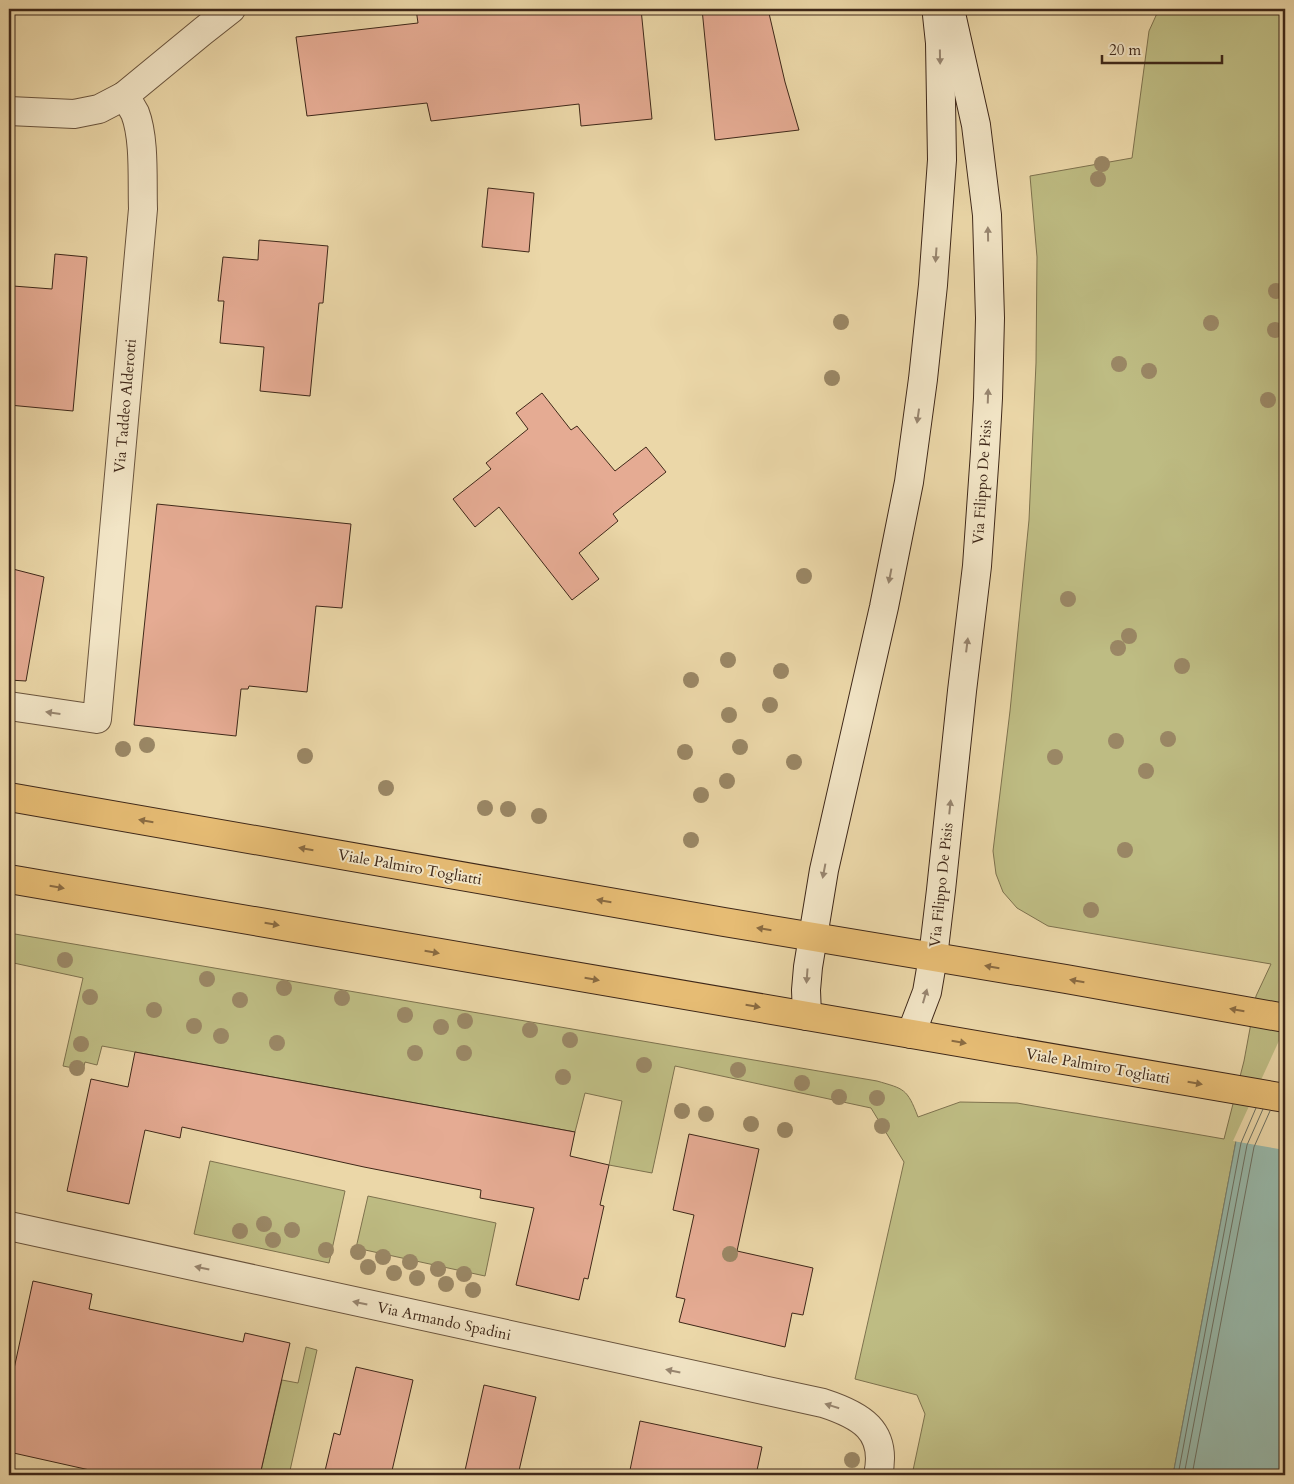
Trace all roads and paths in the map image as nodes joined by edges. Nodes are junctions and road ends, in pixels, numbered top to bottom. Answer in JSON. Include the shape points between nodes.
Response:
{"nodes":[{"id":1,"x":231,"y":9,"type":"edge"},
{"id":2,"x":937,"y":9,"type":"edge"},
{"id":3,"x":950,"y":9,"type":"edge"},
{"id":4,"x":124,"y":96,"type":"junction"},
{"id":5,"x":9,"y":111,"type":"edge"},
{"id":6,"x":9,"y":706,"type":"edge"},
{"id":7,"x":9,"y":797,"type":"edge"},
{"id":8,"x":9,"y":879,"type":"edge"},
{"id":9,"x":812,"y":937,"type":"junction"},
{"id":10,"x":933,"y":957,"type":"junction"},
{"id":11,"x":807,"y":1016,"type":"junction"},
{"id":12,"x":1285,"y":1018,"type":"edge"},
{"id":13,"x":911,"y":1034,"type":"junction"},
{"id":14,"x":1285,"y":1098,"type":"edge"},
{"id":15,"x":9,"y":1226,"type":"edge"},
{"id":16,"x":878,"y":1475,"type":"edge"}],
"edges":[{"from":1,"to":4,"type":"street"},
{"from":2,"to":9,"type":"street","one_way":true,"via":[[942,160],[922,389],[909,482],[884,607],[824,870]]},
{"from":10,"to":3,"type":"street","name":"Via Filippo De Pisis","one_way":true,"via":[[976,566],[985,452],[990,318],[987,215],[976,125]]},
{"from":4,"to":5,"type":"street","via":[[99,109],[74,114]]},
{"from":4,"to":6,"type":"street","name":"Via Taddeo Alderotti","one_way":true,"via":[[134,112],[139,130],[142,210],[97,719]]},
{"from":9,"to":7,"type":"main road","name":"Viale Palmiro Togliatti","one_way":true},
{"from":8,"to":11,"type":"main road","name":"Viale Palmiro Togliatti","one_way":true},
{"from":9,"to":10,"type":"main road","name":"Viale Palmiro Togliatti"},
{"from":9,"to":11,"type":"street","one_way":true,"via":[[806,990]]},
{"from":12,"to":10,"type":"main road","name":"Viale Palmiro Togliatti","one_way":true},
{"from":13,"to":10,"type":"street","one_way":true,"via":[[927,992]]},
{"from":11,"to":13,"type":"main road","name":"Viale Palmiro Togliatti"},
{"from":13,"to":14,"type":"main road","name":"Viale Palmiro Togliatti","one_way":true},
{"from":16,"to":15,"type":"street","name":"Via Armando Spadini","one_way":true,"via":[[880,1456],[872,1431],[854,1415],[823,1403]]}]}
